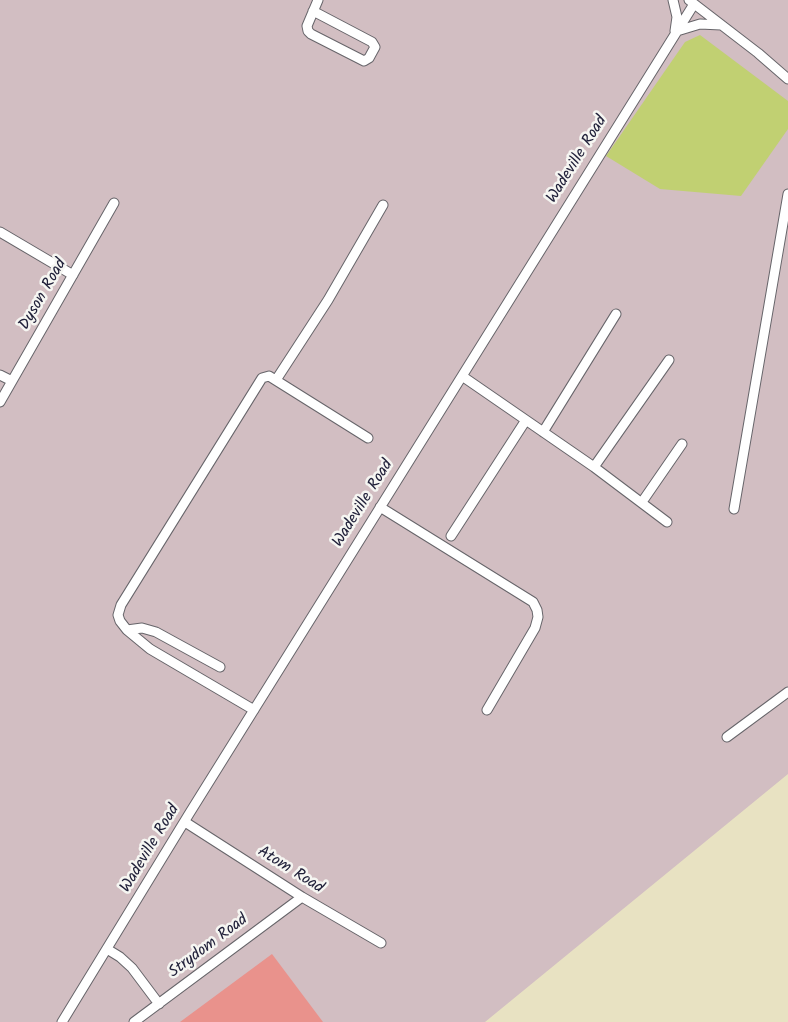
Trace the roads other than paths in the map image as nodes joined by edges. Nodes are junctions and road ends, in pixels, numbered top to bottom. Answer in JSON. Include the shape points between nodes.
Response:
{"nodes":[{"id":1,"x":318,"y":0,"type":"edge"},
{"id":2,"x":673,"y":0,"type":"edge"},
{"id":3,"x":691,"y":2,"type":"edge"},
{"id":4,"x":313,"y":12,"type":"junction"},
{"id":5,"x":721,"y":25,"type":"junction"},
{"id":6,"x":676,"y":32,"type":"junction"},
{"id":7,"x":788,"y":79,"type":"edge"},
{"id":8,"x":788,"y":194,"type":"edge"},
{"id":9,"x":114,"y":203,"type":"dead end"},
{"id":10,"x":383,"y":204,"type":"dead end"},
{"id":11,"x":0,"y":232,"type":"edge"},
{"id":12,"x":73,"y":275,"type":"junction"},
{"id":13,"x":616,"y":314,"type":"dead end"},
{"id":14,"x":669,"y":360,"type":"dead end"},
{"id":15,"x":0,"y":375,"type":"edge"},
{"id":16,"x":462,"y":376,"type":"junction"},
{"id":17,"x":276,"y":380,"type":"junction"},
{"id":18,"x":12,"y":382,"type":"junction"},
{"id":19,"x":0,"y":402,"type":"edge"},
{"id":20,"x":526,"y":420,"type":"junction"},
{"id":21,"x":543,"y":432,"type":"junction"},
{"id":22,"x":368,"y":438,"type":"dead end"},
{"id":23,"x":682,"y":444,"type":"dead end"},
{"id":24,"x":594,"y":467,"type":"junction"},
{"id":25,"x":642,"y":502,"type":"junction"},
{"id":26,"x":380,"y":507,"type":"junction"},
{"id":27,"x":734,"y":509,"type":"dead end"},
{"id":28,"x":668,"y":522,"type":"dead end"},
{"id":29,"x":451,"y":536,"type":"dead end"},
{"id":30,"x":127,"y":630,"type":"junction"},
{"id":31,"x":220,"y":667,"type":"dead end"},
{"id":32,"x":788,"y":692,"type":"edge"},
{"id":33,"x":254,"y":710,"type":"junction"},
{"id":34,"x":487,"y":710,"type":"dead end"},
{"id":35,"x":727,"y":737,"type":"dead end"},
{"id":36,"x":185,"y":822,"type":"junction"},
{"id":37,"x":302,"y":897,"type":"junction"},
{"id":38,"x":381,"y":943,"type":"dead end"},
{"id":39,"x":107,"y":949,"type":"junction"},
{"id":40,"x":159,"y":1004,"type":"junction"},
{"id":41,"x":62,"y":1022,"type":"edge"},
{"id":42,"x":134,"y":1022,"type":"edge"}],
"edges":[{"from":1,"to":4,"type":"street"},
{"from":2,"to":6,"type":"street"},
{"from":3,"to":5,"type":"street"},
{"from":3,"to":6,"type":"street","name":"Wadeville Road"},
{"from":4,"to":4,"type":"street","via":[[308,26],[311,34],[364,61],[369,58],[375,47],[372,42]]},
{"from":5,"to":6,"type":"street","via":[[700,24]]},
{"from":5,"to":7,"type":"street"},
{"from":6,"to":16,"type":"street","name":"Wadeville Road"},
{"from":8,"to":27,"type":"street"},
{"from":9,"to":12,"type":"street","name":"Dyson Road"},
{"from":10,"to":17,"type":"street","via":[[328,300]]},
{"from":11,"to":12,"type":"street"},
{"from":12,"to":18,"type":"street","name":"Dyson Road"},
{"from":13,"to":21,"type":"street"},
{"from":14,"to":24,"type":"street"},
{"from":15,"to":18,"type":"street"},
{"from":16,"to":20,"type":"street"},
{"from":16,"to":26,"type":"street","name":"Wadeville Road"},
{"from":17,"to":22,"type":"street"},
{"from":17,"to":30,"type":"street","via":[[269,376],[262,378],[121,605],[118,614]]},
{"from":18,"to":19,"type":"street","name":"Dyson Road"},
{"from":20,"to":21,"type":"street"},
{"from":20,"to":29,"type":"street"},
{"from":21,"to":24,"type":"street"},
{"from":23,"to":25,"type":"street"},
{"from":24,"to":25,"type":"street"},
{"from":25,"to":28,"type":"street"},
{"from":26,"to":33,"type":"street","name":"Wadeville Road"},
{"from":26,"to":34,"type":"street","via":[[533,602],[538,617],[535,628]]},
{"from":30,"to":31,"type":"street","via":[[142,628],[156,632]]},
{"from":30,"to":33,"type":"street","via":[[150,649]]},
{"from":32,"to":35,"type":"street"},
{"from":33,"to":36,"type":"street","name":"Wadeville Road"},
{"from":36,"to":37,"type":"street","name":"Atom Road"},
{"from":36,"to":39,"type":"street","name":"Wadeville Road"},
{"from":37,"to":38,"type":"street","name":"Atom Road"},
{"from":37,"to":40,"type":"street","name":"Strydom Road"},
{"from":39,"to":40,"type":"street","via":[[132,968]]},
{"from":39,"to":41,"type":"street","name":"Wadeville Road"},
{"from":40,"to":42,"type":"street","name":"Strydom Road"}]}
